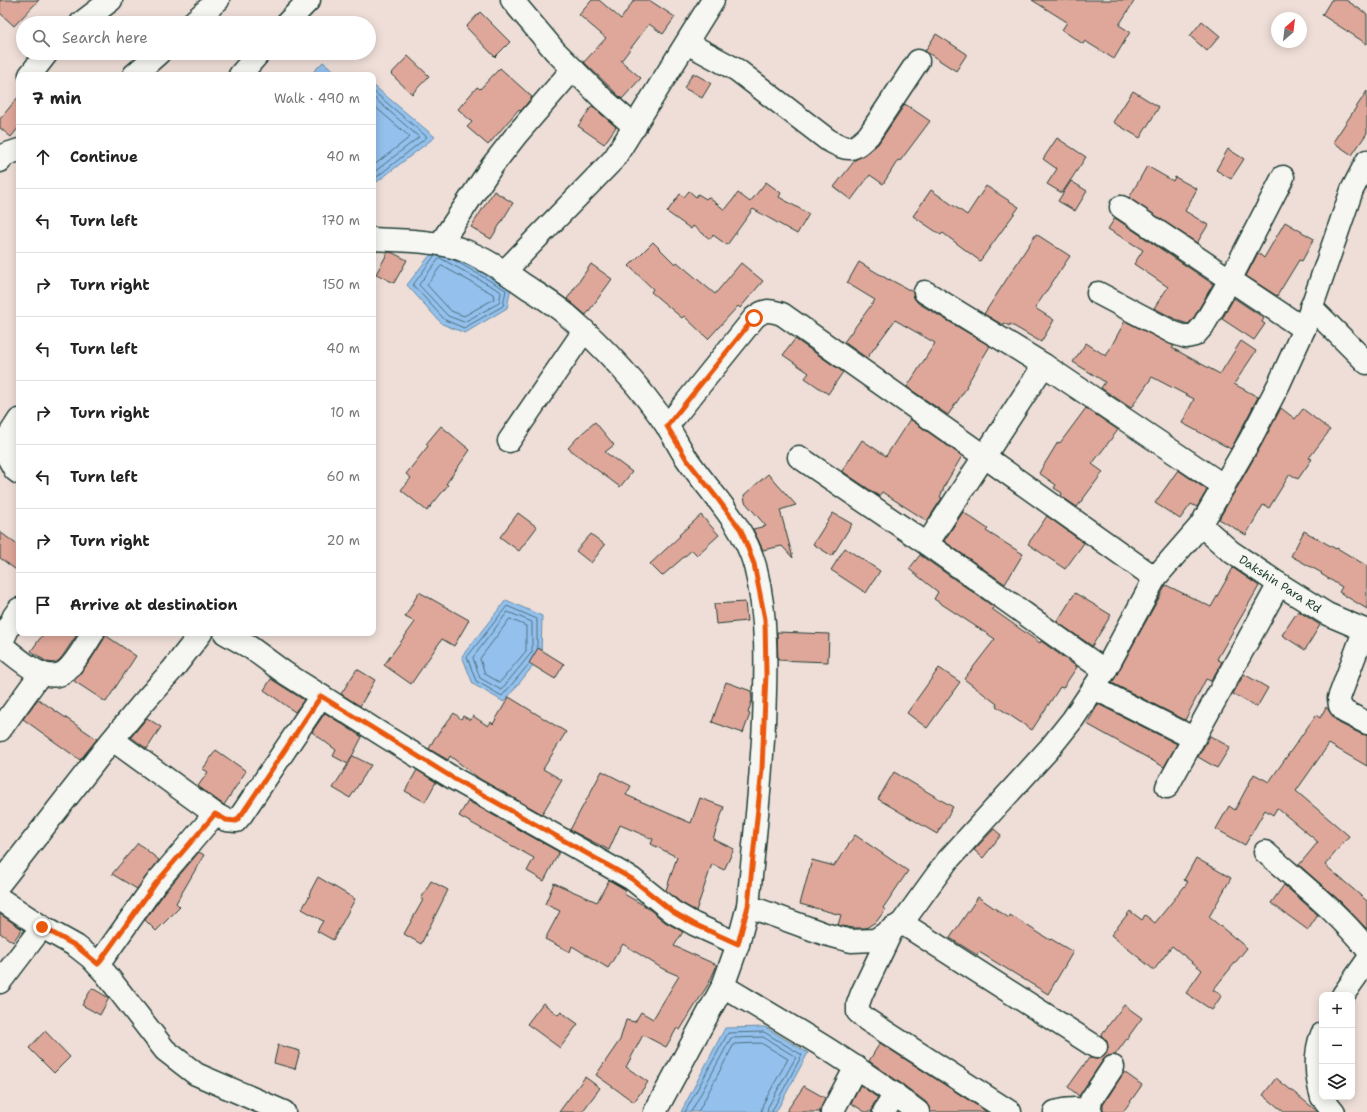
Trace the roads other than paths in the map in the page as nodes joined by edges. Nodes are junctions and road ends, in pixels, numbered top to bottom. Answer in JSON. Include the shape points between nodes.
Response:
{"nodes":[{"id":1,"x":111,"y":0,"type":"edge"},
{"id":2,"x":218,"y":0,"type":"edge"},
{"id":3,"x":309,"y":0,"type":"edge"},
{"id":4,"x":512,"y":0,"type":"edge"},
{"id":5,"x":709,"y":2,"type":"edge"},
{"id":6,"x":90,"y":16,"type":"edge"},
{"id":7,"x":200,"y":16,"type":"edge"},
{"id":8,"x":294,"y":16,"type":"edge"},
{"id":9,"x":687,"y":43,"type":"junction"},
{"id":10,"x":42,"y":60,"type":"edge"},
{"id":11,"x":150,"y":60,"type":"edge"},
{"id":12,"x":253,"y":60,"type":"edge"},
{"id":13,"x":918,"y":61,"type":"dead end"},
{"id":14,"x":573,"y":69,"type":"junction"},
{"id":15,"x":32,"y":72,"type":"edge"},
{"id":16,"x":137,"y":72,"type":"edge"},
{"id":17,"x":243,"y":72,"type":"edge"},
{"id":18,"x":635,"y":127,"type":"junction"},
{"id":19,"x":1367,"y":160,"type":"edge"},
{"id":20,"x":1283,"y":177,"type":"dead end"},
{"id":21,"x":1121,"y":207,"type":"dead end"},
{"id":22,"x":376,"y":239,"type":"edge"},
{"id":23,"x":440,"y":244,"type":"junction"},
{"id":24,"x":504,"y":272,"type":"junction"},
{"id":25,"x":1230,"y":280,"type":"junction"},
{"id":26,"x":925,"y":292,"type":"dead end"},
{"id":27,"x":1098,"y":293,"type":"dead end"},
{"id":28,"x":1311,"y":307,"type":"junction"},
{"id":29,"x":1304,"y":329,"type":"junction"},
{"id":30,"x":584,"y":331,"type":"junction"},
{"id":31,"x":1367,"y":362,"type":"edge"},
{"id":32,"x":1044,"y":365,"type":"junction"},
{"id":33,"x":16,"y":424,"type":"edge"},
{"id":34,"x":667,"y":426,"type":"junction"},
{"id":35,"x":509,"y":441,"type":"dead end"},
{"id":36,"x":985,"y":456,"type":"junction"},
{"id":37,"x":799,"y":457,"type":"dead end"},
{"id":38,"x":16,"y":471,"type":"edge"},
{"id":39,"x":1224,"y":486,"type":"junction"},
{"id":40,"x":1201,"y":525,"type":"junction"},
{"id":41,"x":927,"y":544,"type":"junction"},
{"id":42,"x":1155,"y":578,"type":"junction"},
{"id":43,"x":1278,"y":584,"type":"junction"},
{"id":44,"x":16,"y":615,"type":"edge"},
{"id":45,"x":1366,"y":631,"type":"edge"},
{"id":46,"x":91,"y":636,"type":"edge"},
{"id":47,"x":199,"y":636,"type":"edge"},
{"id":48,"x":230,"y":636,"type":"edge"},
{"id":49,"x":0,"y":646,"type":"edge"},
{"id":50,"x":1105,"y":670,"type":"junction"},
{"id":51,"x":41,"y":673,"type":"junction"},
{"id":52,"x":1094,"y":688,"type":"junction"},
{"id":53,"x":321,"y":696,"type":"junction"},
{"id":54,"x":1367,"y":723,"type":"edge"},
{"id":55,"x":0,"y":730,"type":"edge"},
{"id":56,"x":1193,"y":738,"type":"junction"},
{"id":57,"x":113,"y":740,"type":"junction"},
{"id":58,"x":1167,"y":787,"type":"dead end"},
{"id":59,"x":215,"y":814,"type":"junction"},
{"id":60,"x":1265,"y":852,"type":"dead end"},
{"id":61,"x":0,"y":883,"type":"edge"},
{"id":62,"x":0,"y":900,"type":"edge"},
{"id":63,"x":748,"y":906,"type":"junction"},
{"id":64,"x":898,"y":926,"type":"junction"},
{"id":65,"x":42,"y":927,"type":"junction"},
{"id":66,"x":738,"y":944,"type":"junction"},
{"id":67,"x":1367,"y":949,"type":"edge"},
{"id":68,"x":1367,"y":961,"type":"edge"},
{"id":69,"x":98,"y":964,"type":"junction"},
{"id":70,"x":0,"y":982,"type":"edge"},
{"id":71,"x":723,"y":986,"type":"junction"},
{"id":72,"x":1345,"y":992,"type":"edge"},
{"id":73,"x":1319,"y":1040,"type":"edge"},
{"id":74,"x":1096,"y":1047,"type":"dead end"},
{"id":75,"x":856,"y":1067,"type":"junction"},
{"id":76,"x":1113,"y":1067,"type":"dead end"},
{"id":77,"x":1319,"y":1085,"type":"edge"},
{"id":78,"x":1324,"y":1100,"type":"edge"},
{"id":79,"x":889,"y":1103,"type":"edge"},
{"id":80,"x":1090,"y":1111,"type":"edge"},
{"id":81,"x":284,"y":1112,"type":"edge"},
{"id":82,"x":655,"y":1112,"type":"edge"},
{"id":83,"x":832,"y":1112,"type":"edge"},
{"id":84,"x":918,"y":1112,"type":"edge"},
{"id":85,"x":1010,"y":1112,"type":"edge"},
{"id":86,"x":1055,"y":1112,"type":"edge"},
{"id":87,"x":1334,"y":1112,"type":"edge"}],
"edges":[{"from":1,"to":6,"type":"street"},
{"from":2,"to":7,"type":"street"},
{"from":3,"to":8,"type":"street"},
{"from":4,"to":14,"type":"street"},
{"from":5,"to":9,"type":"street"},
{"from":9,"to":13,"type":"street","via":[[737,70],[842,148],[853,148],[869,135]]},
{"from":9,"to":18,"type":"street"},
{"from":10,"to":15,"type":"street"},
{"from":11,"to":16,"type":"street"},
{"from":12,"to":17,"type":"street"},
{"from":14,"to":18,"type":"street"},
{"from":14,"to":23,"type":"street","via":[[492,166]]},
{"from":18,"to":24,"type":"street","via":[[614,159]]},
{"from":19,"to":28,"type":"street","via":[[1352,190]]},
{"from":20,"to":25,"type":"street"},
{"from":21,"to":25,"type":"street"},
{"from":22,"to":23,"type":"street"},
{"from":23,"to":24,"type":"street","via":[[475,255]]},
{"from":24,"to":30,"type":"street","via":[[566,314]]},
{"from":25,"to":27,"type":"street","via":[[1203,326],[1195,335],[1186,337],[1174,334]]},
{"from":25,"to":29,"type":"street"},
{"from":26,"to":32,"type":"street"},
{"from":28,"to":29,"type":"street"},
{"from":28,"to":31,"type":"street"},
{"from":29,"to":39,"type":"street","via":[[1279,384]]},
{"from":30,"to":34,"type":"street","via":[[629,376]]},
{"from":30,"to":35,"type":"street"},
{"from":32,"to":36,"type":"street"},
{"from":32,"to":39,"type":"street"},
{"from":33,"to":38,"type":"street","via":[[8,436],[5,452]]},
{"from":34,"to":36,"type":"street","via":[[754,318],[762,312],[771,311],[782,314]]},
{"from":34,"to":63,"type":"street","via":[[687,460],[741,530],[754,564],[765,619],[766,674],[762,769]]},
{"from":36,"to":41,"type":"street"},
{"from":36,"to":42,"type":"street"},
{"from":37,"to":41,"type":"street"},
{"from":39,"to":40,"type":"street"},
{"from":40,"to":42,"type":"street"},
{"from":40,"to":43,"type":"street","name":"Dakshin Para Rd","via":[[1230,551]]},
{"from":41,"to":50,"type":"street"},
{"from":42,"to":50,"type":"street"},
{"from":43,"to":45,"type":"street","name":"Dakshin Para Rd","via":[[1327,614]]},
{"from":43,"to":56,"type":"street"},
{"from":44,"to":49,"type":"street"},
{"from":45,"to":54,"type":"street","via":[[1339,698],[1340,706],[1345,712]]},
{"from":46,"to":51,"type":"street","via":[[64,673],[53,676]]},
{"from":47,"to":57,"type":"street"},
{"from":48,"to":53,"type":"street"},
{"from":49,"to":51,"type":"street"},
{"from":50,"to":52,"type":"street"},
{"from":51,"to":55,"type":"street"},
{"from":52,"to":56,"type":"street"},
{"from":52,"to":64,"type":"street","via":[[1049,749],[947,861]]},
{"from":53,"to":59,"type":"street","via":[[236,821],[226,820]]},
{"from":53,"to":66,"type":"street","via":[[453,778],[632,879],[673,912]]},
{"from":56,"to":58,"type":"street"},
{"from":57,"to":59,"type":"street"},
{"from":57,"to":61,"type":"street"},
{"from":59,"to":69,"type":"street","via":[[156,883]]},
{"from":60,"to":67,"type":"street","via":[[1340,919]]},
{"from":62,"to":65,"type":"street"},
{"from":63,"to":64,"type":"street","via":[[851,941],[875,940]]},
{"from":63,"to":66,"type":"street"},
{"from":64,"to":74,"type":"street"},
{"from":64,"to":85,"type":"street","via":[[862,993],[858,1012]]},
{"from":65,"to":69,"type":"street","via":[[76,946]]},
{"from":65,"to":70,"type":"street"},
{"from":66,"to":71,"type":"street"},
{"from":68,"to":72,"type":"street"},
{"from":69,"to":81,"type":"street","via":[[165,1050],[196,1074]]},
{"from":71,"to":75,"type":"street"},
{"from":71,"to":82,"type":"street"},
{"from":73,"to":77,"type":"street","via":[[1316,1073]]},
{"from":75,"to":79,"type":"street"},
{"from":75,"to":83,"type":"street"},
{"from":76,"to":80,"type":"street","via":[[1091,1100]]},
{"from":78,"to":87,"type":"street"},
{"from":79,"to":84,"type":"street"},
{"from":80,"to":86,"type":"street","via":[[1070,1109]]}]}
